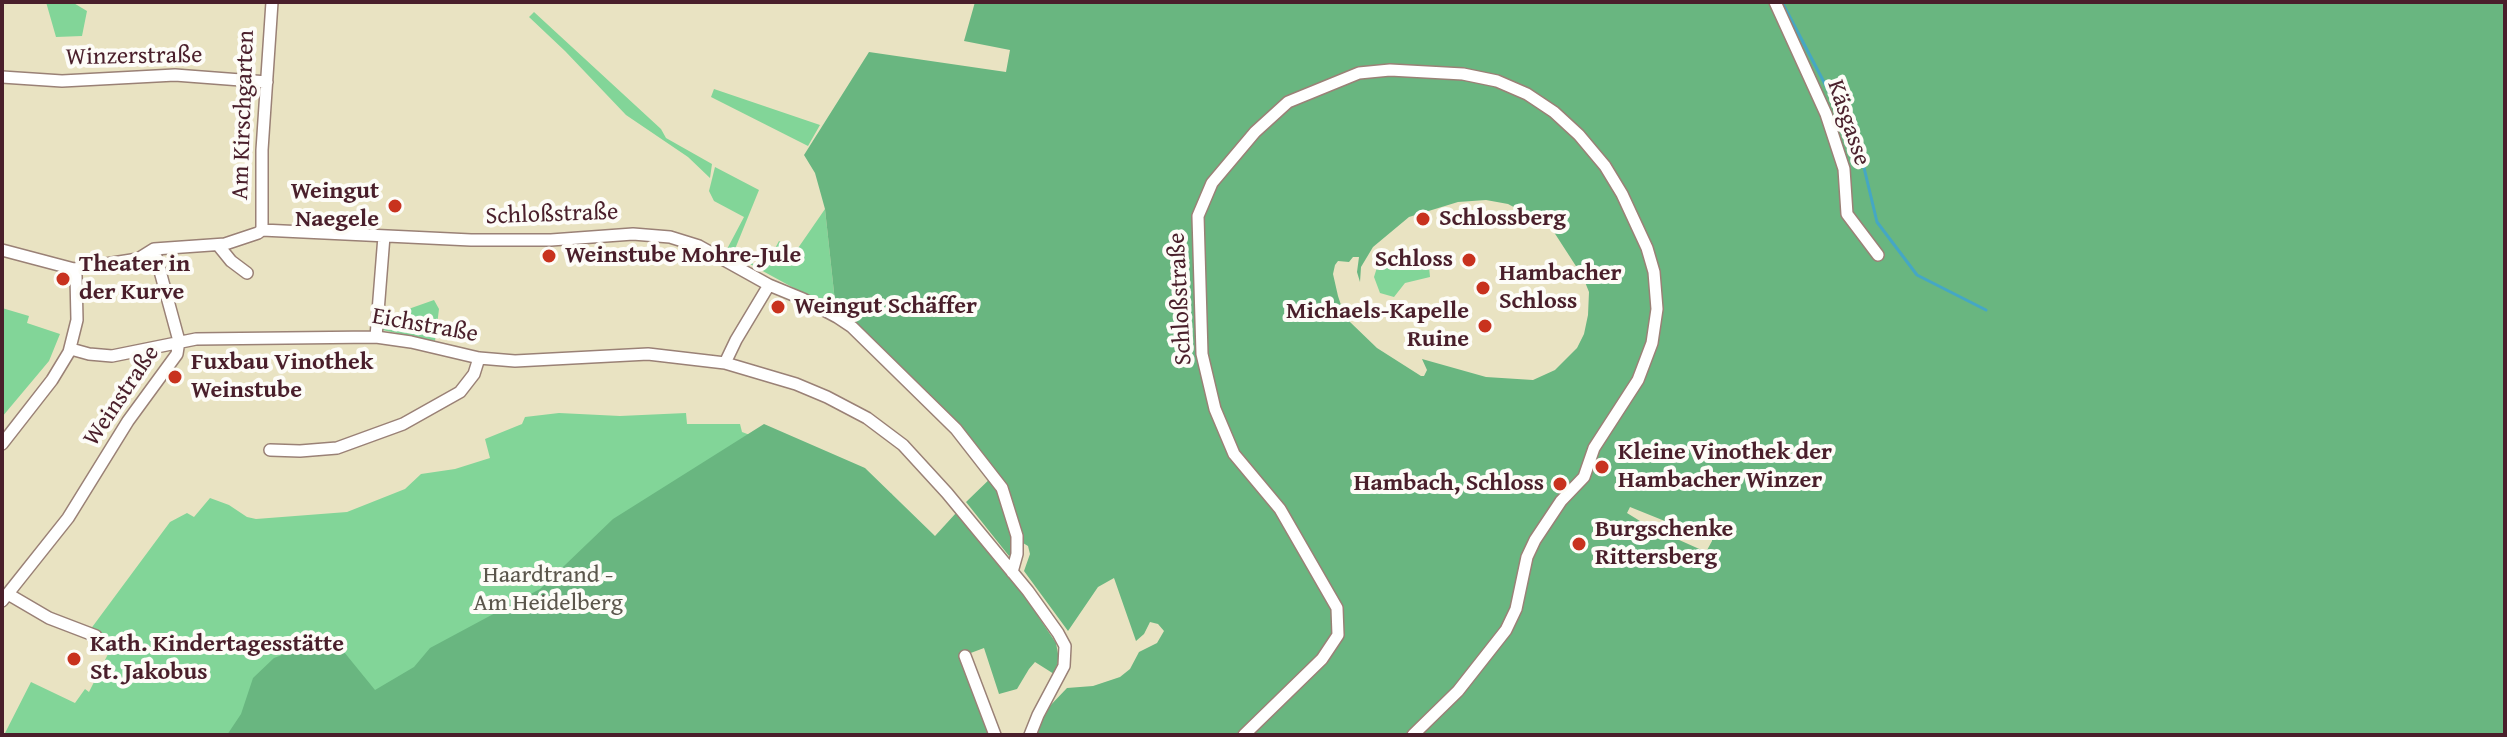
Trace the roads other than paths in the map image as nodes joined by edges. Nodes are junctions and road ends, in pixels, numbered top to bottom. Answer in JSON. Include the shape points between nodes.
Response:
{"nodes":[{"id":1,"x":272,"y":2,"type":"edge"},
{"id":2,"x":1775,"y":2,"type":"edge"},
{"id":3,"x":2,"y":77,"type":"edge"},
{"id":4,"x":267,"y":82,"type":"junction"},
{"id":5,"x":262,"y":230,"type":"junction"},
{"id":6,"x":384,"y":236,"type":"junction"},
{"id":7,"x":218,"y":245,"type":"junction"},
{"id":8,"x":154,"y":249,"type":"junction"},
{"id":9,"x":2,"y":250,"type":"edge"},
{"id":10,"x":1878,"y":255,"type":"dead end"},
{"id":11,"x":74,"y":269,"type":"junction"},
{"id":12,"x":247,"y":273,"type":"dead end"},
{"id":13,"x":769,"y":285,"type":"junction"},
{"id":14,"x":376,"y":337,"type":"junction"},
{"id":15,"x":179,"y":341,"type":"junction"},
{"id":16,"x":71,"y":349,"type":"junction"},
{"id":17,"x":479,"y":358,"type":"junction"},
{"id":18,"x":725,"y":363,"type":"junction"},
{"id":19,"x":2,"y":444,"type":"edge"},
{"id":20,"x":270,"y":450,"type":"dead end"},
{"id":21,"x":1012,"y":572,"type":"junction"},
{"id":22,"x":5,"y":598,"type":"edge"},
{"id":23,"x":96,"y":636,"type":"dead end"},
{"id":24,"x":965,"y":656,"type":"dead end"},
{"id":25,"x":995,"y":735,"type":"edge"},
{"id":26,"x":1030,"y":735,"type":"edge"},
{"id":27,"x":1244,"y":735,"type":"edge"},
{"id":28,"x":1413,"y":735,"type":"edge"}],
"edges":[{"from":1,"to":4,"type":"street","name":"Am Kirschgarten"},
{"from":2,"to":10,"type":"street","name":"Käsgasse","via":[[1826,114],[1844,169],[1847,214]]},
{"from":3,"to":4,"type":"street","name":"Winzerstraße","via":[[62,81],[175,75]]},
{"from":4,"to":5,"type":"street","name":"Am Kirschgarten"},
{"from":5,"to":6,"type":"street","name":"Schloßstraße"},
{"from":5,"to":7,"type":"street","name":"Schloßstraße"},
{"from":6,"to":13,"type":"street","name":"Schloßstraße","via":[[670,237],[699,246]]},
{"from":6,"to":14,"type":"street"},
{"from":7,"to":8,"type":"street","name":"Schloßstraße"},
{"from":7,"to":12,"type":"street"},
{"from":8,"to":11,"type":"street","via":[[138,259]]},
{"from":8,"to":15,"type":"street","name":"Weinstraße"},
{"from":9,"to":11,"type":"street"},
{"from":11,"to":16,"type":"street","via":[[77,309]]},
{"from":13,"to":18,"type":"street"},
{"from":13,"to":21,"type":"street","name":"Schloßstraße","via":[[852,327],[956,429],[1002,488],[1017,536]]},
{"from":14,"to":15,"type":"street","name":"Eichstraße"},
{"from":14,"to":17,"type":"street","name":"Eichstraße"},
{"from":15,"to":16,"type":"street","name":"Eichstraße","via":[[112,356]]},
{"from":15,"to":22,"type":"street","name":"Weinstraße","via":[[173,362],[128,421],[82,498]]},
{"from":16,"to":19,"type":"street"},
{"from":17,"to":18,"type":"street","name":"Eichstraße","via":[[533,361],[648,354]]},
{"from":17,"to":20,"type":"street","via":[[460,392],[403,424],[337,448]]},
{"from":18,"to":21,"type":"street","name":"Eichstraße","via":[[827,397],[884,430],[926,468]]},
{"from":21,"to":26,"type":"street","via":[[1065,646],[1064,666]]},
{"from":22,"to":23,"type":"street"},
{"from":24,"to":25,"type":"street"},
{"from":27,"to":28,"type":"street","name":"Schloßstraße","via":[[1322,659],[1338,635],[1337,608],[1280,509],[1234,454],[1215,409],[1202,354],[1197,231],[1201,207],[1233,157],[1288,102],[1359,73],[1390,70],[1497,81],[1554,112],[1605,166],[1638,225],[1654,272],[1657,309],[1638,380],[1594,448],[1587,472],[1542,528],[1527,557],[1506,630],[1458,691]]}]}
